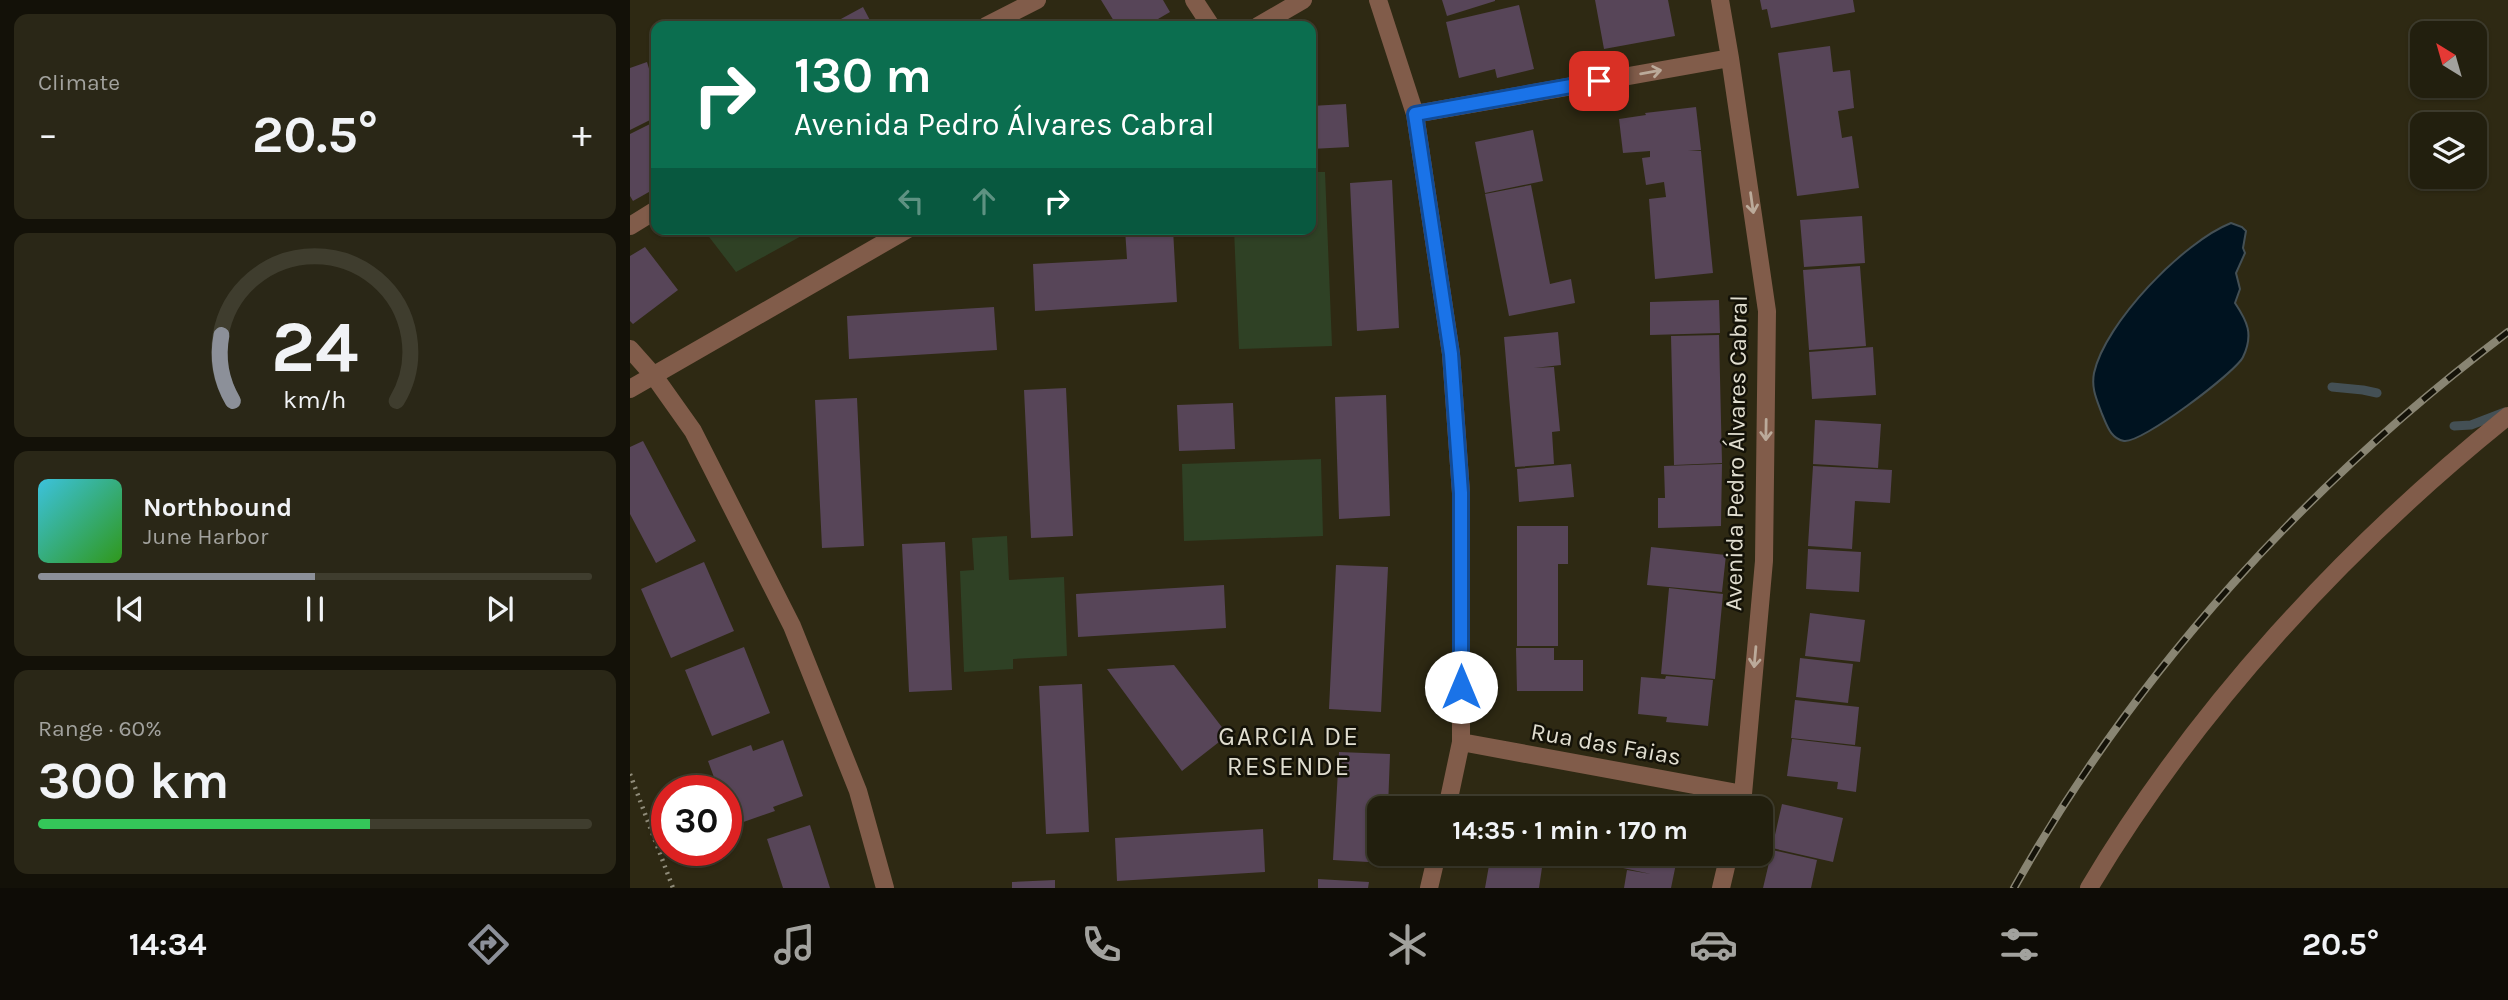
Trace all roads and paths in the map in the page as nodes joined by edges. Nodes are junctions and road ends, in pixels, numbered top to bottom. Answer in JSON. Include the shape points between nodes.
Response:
{"nodes":[{"id":1,"x":1037,"y":0,"type":"edge"},
{"id":2,"x":1194,"y":0,"type":"edge"},
{"id":3,"x":1303,"y":0,"type":"edge"},
{"id":4,"x":1378,"y":0,"type":"edge"},
{"id":5,"x":1720,"y":0,"type":"edge"},
{"id":6,"x":996,"y":21,"type":"edge"},
{"id":7,"x":1207,"y":21,"type":"edge"},
{"id":8,"x":1267,"y":21,"type":"edge"},
{"id":9,"x":1730,"y":58,"type":"junction"},
{"id":10,"x":1415,"y":114,"type":"junction"},
{"id":11,"x":651,"y":213,"type":"edge"},
{"id":12,"x":630,"y":226,"type":"edge"},
{"id":13,"x":898,"y":235,"type":"edge"},
{"id":14,"x":630,"y":349,"type":"edge"},
{"id":15,"x":654,"y":376,"type":"junction"},
{"id":16,"x":630,"y":389,"type":"edge"},
{"id":17,"x":2508,"y":416,"type":"edge"},
{"id":18,"x":1461,"y":742,"type":"junction"},
{"id":19,"x":630,"y":774,"type":"edge"},
{"id":20,"x":1450,"y":796,"type":"edge"},
{"id":21,"x":1717,"y":796,"type":"edge"},
{"id":22,"x":1741,"y":796,"type":"edge"},
{"id":23,"x":1434,"y":866,"type":"edge"},
{"id":24,"x":1726,"y":866,"type":"edge"},
{"id":25,"x":673,"y":888,"type":"edge"},
{"id":26,"x":885,"y":888,"type":"edge"},
{"id":27,"x":1429,"y":888,"type":"edge"},
{"id":28,"x":1721,"y":888,"type":"edge"},
{"id":29,"x":2089,"y":888,"type":"edge"}],
"edges":[{"from":1,"to":6,"type":"street"},
{"from":2,"to":7,"type":"street"},
{"from":3,"to":8,"type":"street"},
{"from":4,"to":10,"type":"street"},
{"from":5,"to":9,"type":"street","name":"Avenida Pedro Álvares Cabral"},
{"from":10,"to":9,"type":"street","one_way":true},
{"from":9,"to":22,"type":"street","name":"Avenida Pedro Álvares Cabral","one_way":true,"via":[[1768,311],[1764,561]]},
{"from":10,"to":18,"type":"street","via":[[1451,354],[1461,493]]},
{"from":11,"to":12,"type":"street"},
{"from":13,"to":15,"type":"street"},
{"from":14,"to":15,"type":"street"},
{"from":15,"to":16,"type":"street"},
{"from":15,"to":26,"type":"street","via":[[693,431],[792,626],[858,791]]},
{"from":17,"to":29,"type":"street","via":[[2402,508],[2262,654],[2137,812]]},
{"from":18,"to":20,"type":"street"},
{"from":18,"to":21,"type":"street","name":"Rua das Faias"},
{"from":19,"to":25,"type":"path"},
{"from":23,"to":27,"type":"street"},
{"from":24,"to":28,"type":"street"}]}
